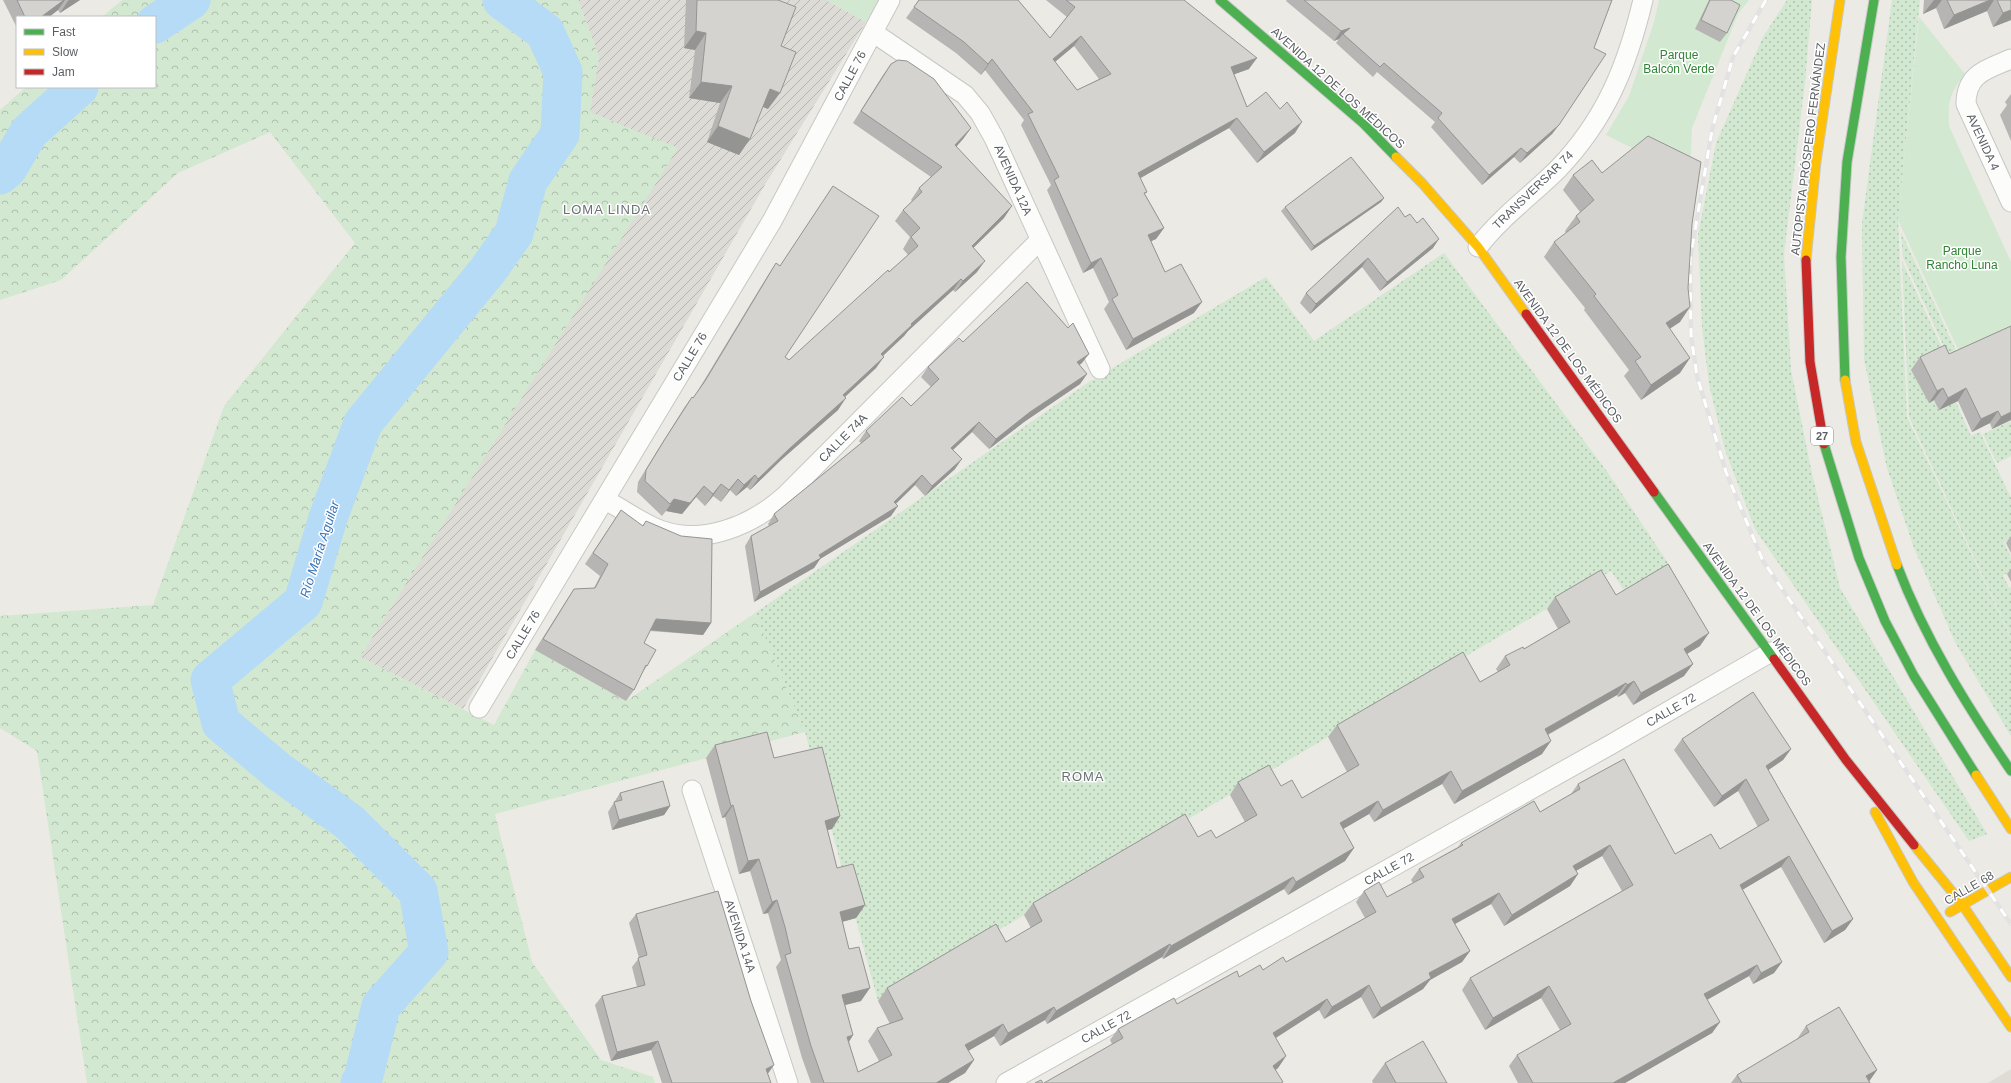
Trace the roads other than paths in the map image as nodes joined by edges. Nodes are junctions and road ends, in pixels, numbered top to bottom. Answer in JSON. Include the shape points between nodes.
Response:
{"nodes":[{"id":1,"x":890,"y":0,"type":"edge"},
{"id":2,"x":1220,"y":0,"type":"edge"},
{"id":3,"x":1644,"y":0,"type":"edge"},
{"id":4,"x":1840,"y":0,"type":"edge"},
{"id":5,"x":1874,"y":0,"type":"edge"},
{"id":6,"x":874,"y":33,"type":"junction"},
{"id":7,"x":2011,"y":59,"type":"edge"},
{"id":8,"x":2011,"y":202,"type":"edge"},
{"id":9,"x":1040,"y":240,"type":"junction"},
{"id":10,"x":1478,"y":247,"type":"junction"},
{"id":11,"x":1100,"y":369,"type":"dead end"},
{"id":12,"x":606,"y":500,"type":"junction"},
{"id":13,"x":1770,"y":652,"type":"junction"},
{"id":14,"x":479,"y":708,"type":"dead end"},
{"id":15,"x":1846,"y":760,"type":"junction"},
{"id":16,"x":2011,"y":771,"type":"edge"},
{"id":17,"x":692,"y":790,"type":"dead end"},
{"id":18,"x":2011,"y":830,"type":"edge"},
{"id":19,"x":2011,"y":878,"type":"edge"},
{"id":20,"x":1913,"y":882,"type":"junction"},
{"id":21,"x":1935,"y":898,"type":"dead end"},
{"id":22,"x":1946,"y":901,"type":"dead end"},
{"id":23,"x":1962,"y":904,"type":"junction"},
{"id":24,"x":1939,"y":919,"type":"junction"},
{"id":25,"x":2011,"y":977,"type":"edge"},
{"id":26,"x":2011,"y":1027,"type":"edge"},
{"id":27,"x":788,"y":1083,"type":"edge"},
{"id":28,"x":1006,"y":1083,"type":"edge"}],
"edges":[{"from":1,"to":6,"type":"street","name":"CALLE 76"},
{"from":2,"to":10,"type":"main road","name":"AVENIDA 12 DE LOS MÉDICOS","via":[[1362,123],[1422,183]]},
{"from":3,"to":10,"type":"street","name":"TRANSVERSAR 74","via":[[1625,64],[1603,111],[1584,139],[1558,168],[1489,232]]},
{"from":4,"to":18,"type":"main road","name":"AUTOPISTA PRÓSPERO FERNÁNDEZ","number":"27","via":[[1816,162],[1805,265],[1810,362],[1824,446],[1859,558],[1885,621],[1914,676]]},
{"from":5,"to":16,"type":"main road","via":[[1847,162],[1841,258],[1844,374],[1856,442],[1910,598],[1938,654]]},
{"from":6,"to":9,"type":"street","name":"AVENIDA 12A","via":[[965,95],[980,113]]},
{"from":6,"to":12,"type":"street","name":"CALLE 76","via":[[772,221]]},
{"from":7,"to":8,"type":"street","name":"AVENIDA 4","via":[[1974,78],[1968,88],[1966,104]]},
{"from":9,"to":11,"type":"street","name":"AVENIDA 12A"},
{"from":9,"to":12,"type":"street","name":"CALLE 74A","via":[[767,512],[751,521],[717,532],[676,533],[660,530]]},
{"from":10,"to":13,"type":"main road","name":"AVENIDA 12 DE LOS MÉDICOS"},
{"from":12,"to":14,"type":"street","name":"CALLE 76"},
{"from":13,"to":15,"type":"main road","name":"AVENIDA 12 DE LOS MÉDICOS"},
{"from":13,"to":28,"type":"street","name":"CALLE 72","via":[[1603,749]]},
{"from":15,"to":20,"type":"main road","name":"AVENIDA 12 DE LOS MÉDICOS"},
{"from":15,"to":23,"type":"main road","name":"AVENIDA 12 DE LOS MÉDICOS"},
{"from":17,"to":27,"type":"street","name":"AVENIDA 14A"},
{"from":19,"to":23,"type":"main road","name":"CALLE 68"},
{"from":20,"to":21,"type":"main road"},
{"from":20,"to":24,"type":"main road","name":"AVENIDA 12 DE LOS MÉDICOS"},
{"from":22,"to":23,"type":"main road"},
{"from":23,"to":24,"type":"main road","name":"CALLE 68"},
{"from":23,"to":25,"type":"main road","name":"AVENIDA 12 DE LOS MÉDICOS"},
{"from":24,"to":26,"type":"main road","name":"AVENIDA 12 DE LOS MÉDICOS"}]}
